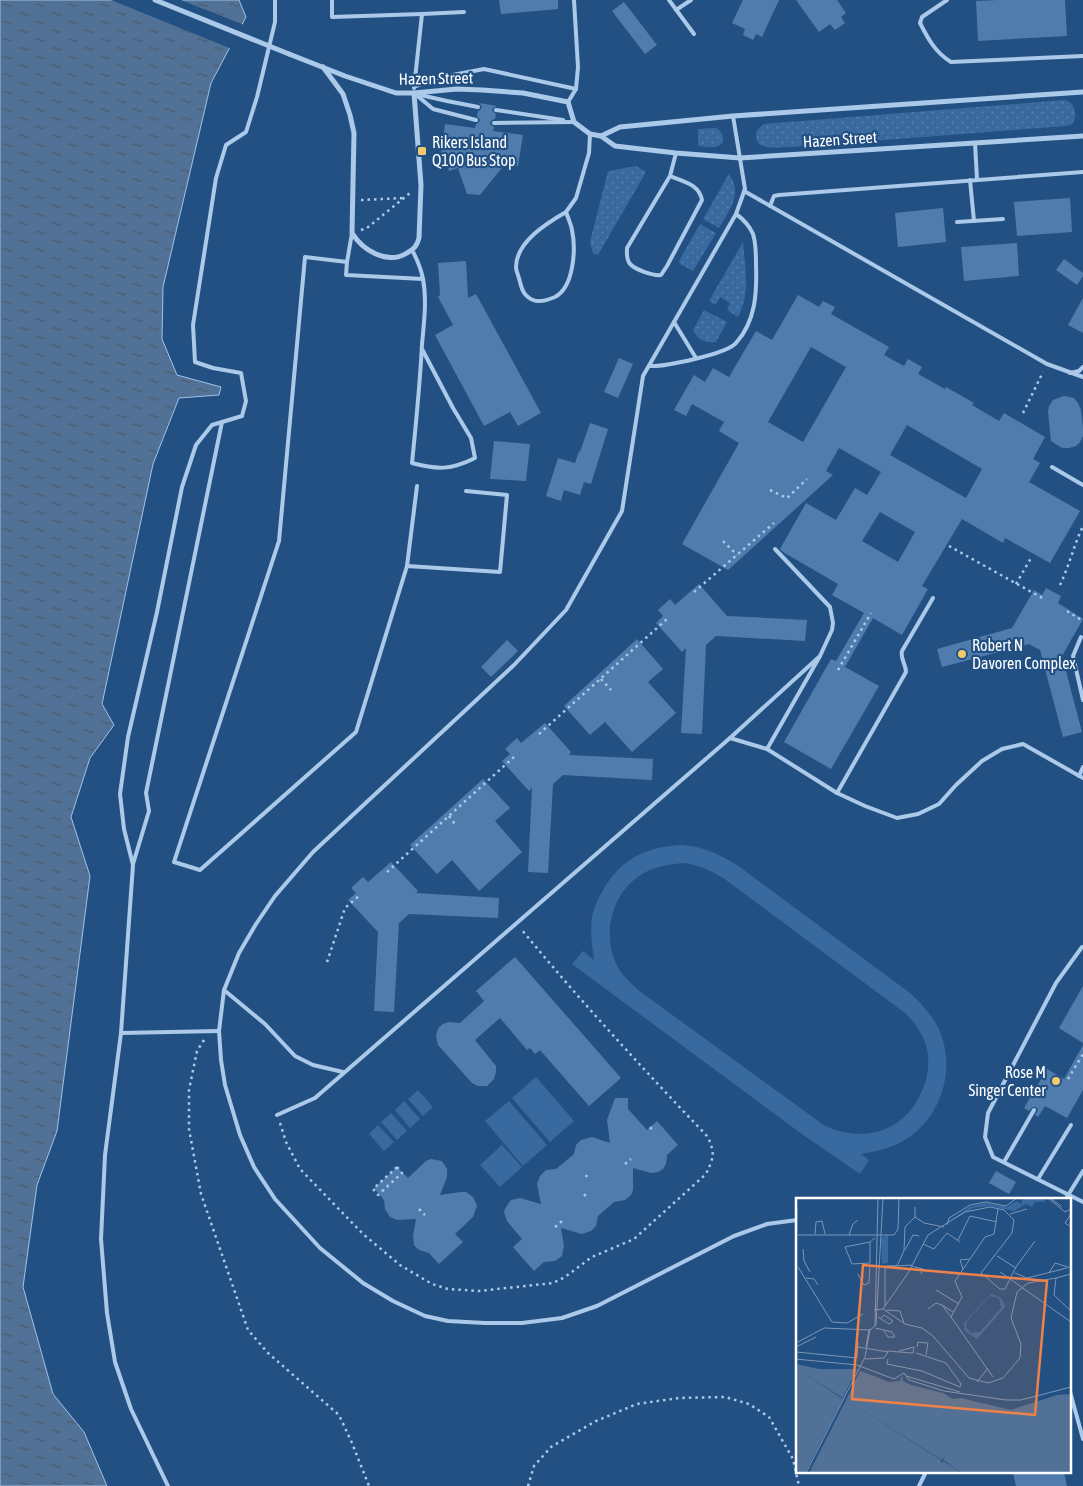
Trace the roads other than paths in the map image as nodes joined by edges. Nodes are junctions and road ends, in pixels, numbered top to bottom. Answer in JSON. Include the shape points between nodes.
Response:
{"nodes":[{"id":1,"x":155,"y":0,"type":"edge"},
{"id":2,"x":275,"y":0,"type":"edge"},
{"id":3,"x":332,"y":0,"type":"edge"},
{"id":4,"x":574,"y":0,"type":"edge"},
{"id":5,"x":669,"y":0,"type":"edge"},
{"id":6,"x":691,"y":0,"type":"edge"},
{"id":7,"x":948,"y":0,"type":"edge"},
{"id":8,"x":676,"y":10,"type":"junction"},
{"id":9,"x":464,"y":12,"type":"dead end"},
{"id":10,"x":422,"y":14,"type":"junction"},
{"id":11,"x":694,"y":34,"type":"dead end"},
{"id":12,"x":1083,"y":56,"type":"edge"},
{"id":13,"x":323,"y":67,"type":"junction"},
{"id":14,"x":576,"y":88,"type":"junction"},
{"id":15,"x":414,"y":90,"type":"junction"},
{"id":16,"x":1083,"y":92,"type":"edge"},
{"id":17,"x":568,"y":102,"type":"junction"},
{"id":18,"x":478,"y":107,"type":"dead end"},
{"id":19,"x":496,"y":110,"type":"dead end"},
{"id":20,"x":732,"y":116,"type":"junction"},
{"id":21,"x":476,"y":120,"type":"dead end"},
{"id":22,"x":574,"y":122,"type":"junction"},
{"id":23,"x":494,"y":123,"type":"dead end"},
{"id":24,"x":590,"y":134,"type":"junction"},
{"id":25,"x":601,"y":136,"type":"junction"},
{"id":26,"x":1083,"y":136,"type":"edge"},
{"id":27,"x":975,"y":142,"type":"junction"},
{"id":28,"x":676,"y":152,"type":"junction"},
{"id":29,"x":740,"y":158,"type":"junction"},
{"id":30,"x":1083,"y":172,"type":"edge"},
{"id":31,"x":670,"y":176,"type":"junction"},
{"id":32,"x":970,"y":180,"type":"junction"},
{"id":33,"x":977,"y":180,"type":"junction"},
{"id":34,"x":744,"y":192,"type":"junction"},
{"id":35,"x":770,"y":206,"type":"junction"},
{"id":36,"x":566,"y":212,"type":"junction"},
{"id":37,"x":736,"y":214,"type":"junction"},
{"id":38,"x":1003,"y":219,"type":"dead end"},
{"id":39,"x":974,"y":221,"type":"junction"},
{"id":40,"x":957,"y":222,"type":"dead end"},
{"id":41,"x":352,"y":233,"type":"junction"},
{"id":42,"x":412,"y":250,"type":"junction"},
{"id":43,"x":347,"y":262,"type":"junction"},
{"id":44,"x":423,"y":279,"type":"junction"},
{"id":45,"x":674,"y":322,"type":"junction"},
{"id":46,"x":422,"y":348,"type":"junction"},
{"id":47,"x":696,"y":358,"type":"junction"},
{"id":48,"x":649,"y":366,"type":"junction"},
{"id":49,"x":1083,"y":367,"type":"edge"},
{"id":50,"x":1070,"y":373,"type":"junction"},
{"id":51,"x":1083,"y":378,"type":"edge"},
{"id":52,"x":222,"y":422,"type":"junction"},
{"id":53,"x":1052,"y":467,"type":"dead end"},
{"id":54,"x":1083,"y":484,"type":"edge"},
{"id":55,"x":417,"y":486,"type":"dead end"},
{"id":56,"x":466,"y":491,"type":"dead end"},
{"id":57,"x":775,"y":549,"type":"dead end"},
{"id":58,"x":407,"y":566,"type":"junction"},
{"id":59,"x":933,"y":598,"type":"dead end"},
{"id":60,"x":1081,"y":637,"type":"dead end"},
{"id":61,"x":820,"y":656,"type":"junction"},
{"id":62,"x":1083,"y":700,"type":"edge"},
{"id":63,"x":730,"y":738,"type":"junction"},
{"id":64,"x":767,"y":749,"type":"junction"},
{"id":65,"x":1083,"y":767,"type":"edge"},
{"id":66,"x":1081,"y":777,"type":"edge"},
{"id":67,"x":838,"y":793,"type":"junction"},
{"id":68,"x":133,"y":865,"type":"junction"},
{"id":69,"x":1083,"y":947,"type":"edge"},
{"id":70,"x":224,"y":990,"type":"junction"},
{"id":71,"x":219,"y":1031,"type":"junction"},
{"id":72,"x":121,"y":1033,"type":"junction"},
{"id":73,"x":343,"y":1072,"type":"junction"},
{"id":74,"x":1034,"y":1110,"type":"dead end"},
{"id":75,"x":277,"y":1115,"type":"road end"},
{"id":76,"x":1071,"y":1125,"type":"dead end"},
{"id":77,"x":1004,"y":1162,"type":"junction"},
{"id":78,"x":1083,"y":1171,"type":"edge"},
{"id":79,"x":1038,"y":1179,"type":"junction"},
{"id":80,"x":1067,"y":1194,"type":"junction"},
{"id":81,"x":1066,"y":1198,"type":"edge"},
{"id":82,"x":1083,"y":1202,"type":"edge"},
{"id":83,"x":796,"y":1220,"type":"edge"},
{"id":84,"x":1070,"y":1392,"type":"edge"},
{"id":85,"x":1083,"y":1439,"type":"edge"},
{"id":86,"x":925,"y":1474,"type":"edge"},
{"id":87,"x":168,"y":1486,"type":"edge"},
{"id":88,"x":919,"y":1486,"type":"edge"}],
"edges":[{"from":1,"to":13,"type":"street","name":"Hazen Street","bridge":true},
{"from":2,"to":52,"type":"lane","via":[[275,22],[246,132],[226,145],[216,178],[193,325],[195,362],[241,373],[246,401],[242,416]]},
{"from":3,"to":10,"type":"lane","via":[[332,16]]},
{"from":4,"to":14,"type":"lane"},
{"from":5,"to":8,"type":"lane"},
{"from":6,"to":8,"type":"lane"},
{"from":7,"to":12,"type":"lane","via":[[922,17],[920,23],[942,57],[951,62]]},
{"from":8,"to":11,"type":"lane"},
{"from":9,"to":10,"type":"lane"},
{"from":10,"to":15,"type":"lane"},
{"from":13,"to":15,"type":"street","name":"Hazen Street","via":[[396,93]]},
{"from":13,"to":41,"type":"street","via":[[343,94],[354,133]]},
{"from":14,"to":15,"type":"lane","via":[[484,69],[437,78]]},
{"from":14,"to":17,"type":"lane"},
{"from":15,"to":17,"type":"street","name":"Hazen Street","via":[[523,93]]},
{"from":15,"to":18,"type":"lane"},
{"from":15,"to":21,"type":"lane","via":[[434,109]]},
{"from":15,"to":42,"type":"street","via":[[421,185],[419,238]]},
{"from":16,"to":20,"type":"street","name":"Hazen Street"},
{"from":17,"to":22,"type":"street"},
{"from":19,"to":22,"type":"lane"},
{"from":20,"to":25,"type":"street","name":"Hazen Street","via":[[620,127]]},
{"from":20,"to":29,"type":"lane"},
{"from":22,"to":23,"type":"lane"},
{"from":22,"to":24,"type":"street","name":"Hazen Street"},
{"from":24,"to":25,"type":"street","name":"Hazen Street"},
{"from":24,"to":36,"type":"lane","via":[[589,153],[576,198]]},
{"from":25,"to":28,"type":"street","name":"Hazen Street","via":[[615,146]]},
{"from":26,"to":27,"type":"street","name":"Hazen Street"},
{"from":27,"to":29,"type":"street","name":"Hazen Street"},
{"from":27,"to":33,"type":"lane"},
{"from":28,"to":29,"type":"street","name":"Hazen Street"},
{"from":28,"to":31,"type":"lane"},
{"from":29,"to":34,"type":"lane"},
{"from":30,"to":33,"type":"lane"},
{"from":31,"to":31,"type":"lane","via":[[627,248],[626,257],[630,264],[654,276],[667,266],[702,200],[695,186]]},
{"from":32,"to":33,"type":"lane"},
{"from":32,"to":35,"type":"lane","via":[[779,194],[774,196]]},
{"from":32,"to":39,"type":"lane"},
{"from":34,"to":35,"type":"lane"},
{"from":34,"to":37,"type":"lane"},
{"from":35,"to":50,"type":"lane","via":[[1047,364]]},
{"from":36,"to":36,"type":"lane","via":[[572,229],[569,280],[561,294],[548,301],[533,300],[523,293],[516,267],[521,248]]},
{"from":37,"to":45,"type":"lane"},
{"from":37,"to":47,"type":"lane","via":[[753,234],[756,249],[754,308],[736,344],[726,351]]},
{"from":38,"to":39,"type":"lane"},
{"from":39,"to":40,"type":"lane"},
{"from":41,"to":42,"type":"street","via":[[356,240],[379,256],[392,258]]},
{"from":41,"to":43,"type":"lane"},
{"from":42,"to":44,"type":"lane"},
{"from":43,"to":44,"type":"lane","via":[[346,275]]},
{"from":43,"to":58,"type":"lane","via":[[305,258],[279,541],[174,862],[200,870],[356,732]]},
{"from":44,"to":46,"type":"lane"},
{"from":45,"to":47,"type":"lane"},
{"from":45,"to":48,"type":"lane"},
{"from":46,"to":46,"type":"lane","via":[[412,463],[432,468],[459,466],[475,458],[471,438]]},
{"from":47,"to":48,"type":"lane","via":[[671,365]]},
{"from":48,"to":70,"type":"lane","via":[[643,376],[622,511],[566,610],[514,665],[313,852],[256,924],[239,953]]},
{"from":49,"to":50,"type":"lane"},
{"from":50,"to":51,"type":"lane"},
{"from":52,"to":68,"type":"lane","via":[[146,793],[150,811]]},
{"from":52,"to":68,"type":"lane","via":[[212,426],[196,445],[182,487],[128,737],[120,794]]},
{"from":53,"to":54,"type":"lane"},
{"from":55,"to":58,"type":"lane"},
{"from":56,"to":58,"type":"lane","via":[[507,495],[500,572]]},
{"from":57,"to":61,"type":"lane","via":[[830,607],[832,630]]},
{"from":59,"to":67,"type":"lane","via":[[902,652],[906,672]]},
{"from":60,"to":62,"type":"lane","via":[[1073,656]]},
{"from":61,"to":63,"type":"lane"},
{"from":61,"to":64,"type":"lane"},
{"from":63,"to":64,"type":"lane"},
{"from":63,"to":73,"type":"lane"},
{"from":64,"to":67,"type":"lane"},
{"from":65,"to":66,"type":"lane"},
{"from":66,"to":67,"type":"lane","via":[[1023,744],[1002,749],[982,761],[939,804],[918,814],[897,818]]},
{"from":68,"to":72,"type":"lane"},
{"from":69,"to":77,"type":"lane","via":[[1056,982],[988,1113],[985,1137],[994,1156]]},
{"from":70,"to":71,"type":"lane"},
{"from":70,"to":73,"type":"lane","via":[[265,1024],[295,1056],[313,1065]]},
{"from":71,"to":72,"type":"lane"},
{"from":71,"to":83,"type":"lane","via":[[225,1085],[240,1135],[254,1167],[274,1199],[320,1248],[363,1283],[425,1316],[448,1321],[522,1324],[562,1318],[597,1306],[734,1236],[767,1224]]},
{"from":72,"to":87,"type":"lane","via":[[105,1155],[101,1239],[107,1312],[115,1362],[131,1409]]},
{"from":73,"to":75,"type":"lane","via":[[314,1098]]},
{"from":74,"to":77,"type":"lane"},
{"from":76,"to":79,"type":"lane"},
{"from":77,"to":79,"type":"lane"},
{"from":78,"to":80,"type":"lane"},
{"from":79,"to":80,"type":"lane"},
{"from":80,"to":81,"type":"lane"},
{"from":80,"to":82,"type":"lane"},
{"from":84,"to":85,"type":"lane"},
{"from":86,"to":88,"type":"lane"}]}
